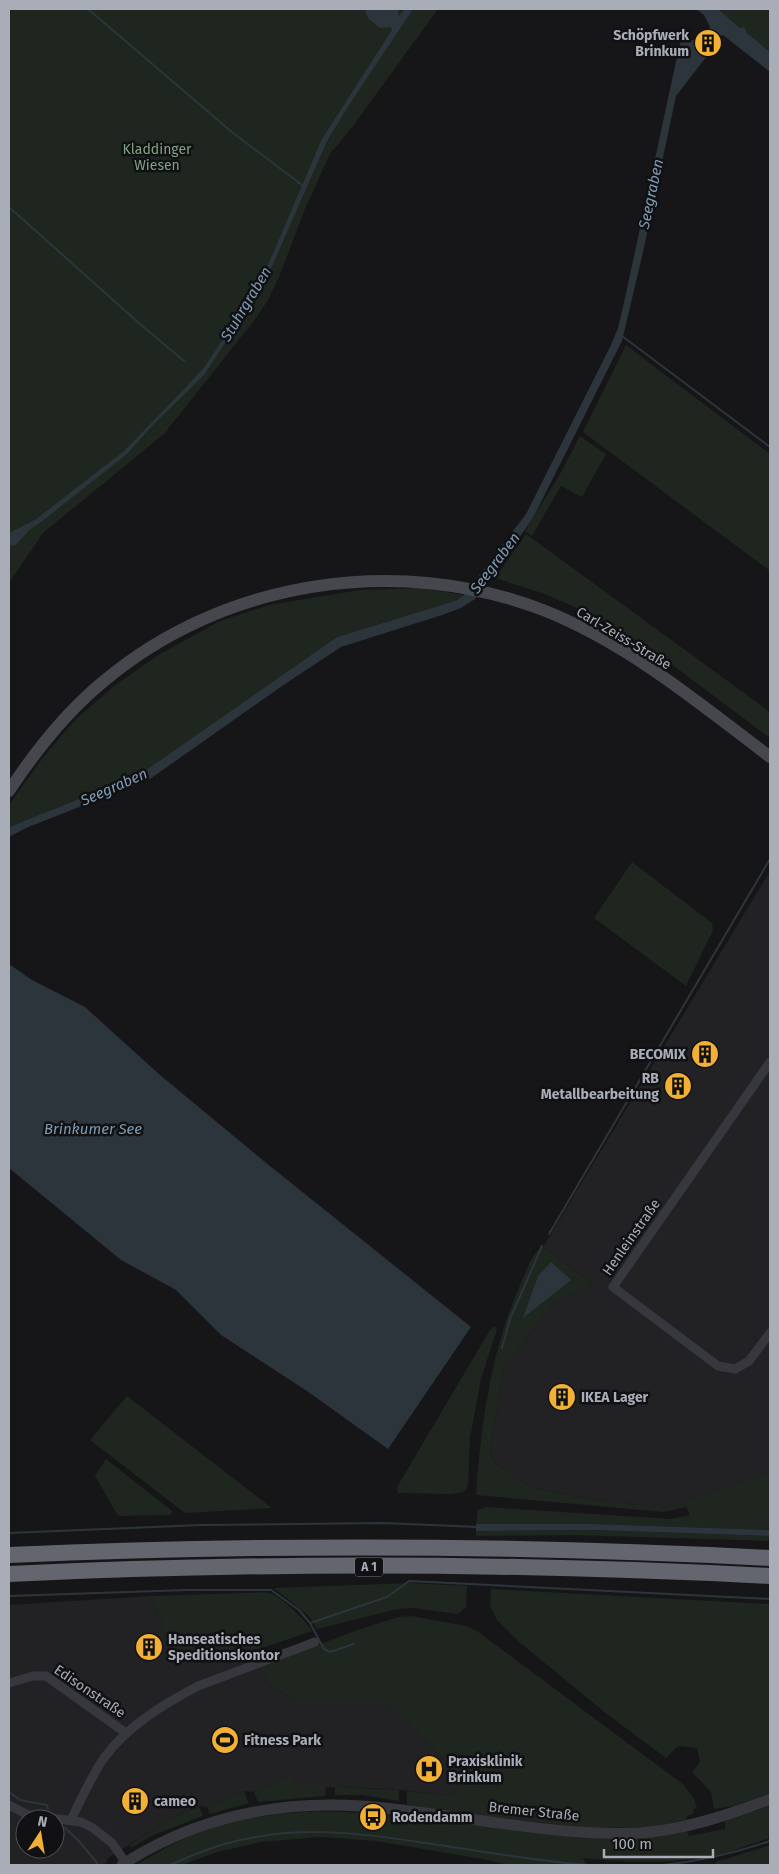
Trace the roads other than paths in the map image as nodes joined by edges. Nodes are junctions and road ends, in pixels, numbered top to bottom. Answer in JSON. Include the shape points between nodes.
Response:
{"nodes":[{"id":1,"x":770,"y":757,"type":"edge"},
{"id":2,"x":9,"y":792,"type":"edge"},
{"id":3,"x":770,"y":1062,"type":"edge"},
{"id":4,"x":770,"y":1333,"type":"edge"},
{"id":5,"x":770,"y":1553,"type":"edge"},
{"id":6,"x":9,"y":1555,"type":"edge"},
{"id":7,"x":749,"y":1557,"type":"junction"},
{"id":8,"x":770,"y":1558,"type":"edge"},
{"id":9,"x":9,"y":1574,"type":"edge"},
{"id":10,"x":770,"y":1576,"type":"edge"},
{"id":11,"x":315,"y":1642,"type":"dead end"},
{"id":12,"x":9,"y":1683,"type":"edge"},
{"id":13,"x":126,"y":1733,"type":"junction"},
{"id":14,"x":770,"y":1799,"type":"edge"},
{"id":15,"x":9,"y":1805,"type":"edge"},
{"id":16,"x":71,"y":1820,"type":"junction"},
{"id":17,"x":124,"y":1864,"type":"edge"}],
"edges":[{"from":1,"to":2,"type":"main road","name":"Carl-Zeiss-Straße","via":[[618,648],[549,613],[463,588],[406,581],[366,581],[268,596],[206,618],[150,648],[97,687],[55,728]]},
{"from":3,"to":4,"type":"street","name":"Henleinstraße","via":[[613,1287],[718,1366],[736,1369],[749,1361]]},
{"from":5,"to":7,"type":"highway"},
{"from":6,"to":7,"type":"highway","number":"A 1","via":[[270,1547],[543,1549]]},
{"from":7,"to":8,"type":"highway","number":"A 1"},
{"from":9,"to":10,"type":"highway","number":"A 1","via":[[279,1566],[622,1570]]},
{"from":11,"to":13,"type":"street","via":[[198,1686]]},
{"from":12,"to":13,"type":"street","name":"Edisonstraße","via":[[46,1676]]},
{"from":13,"to":16,"type":"street","via":[[104,1758]]},
{"from":14,"to":17,"type":"street","name":"Bremer Straße","via":[[684,1826],[625,1833],[565,1831],[352,1806],[277,1809],[243,1814],[189,1830]]},
{"from":15,"to":16,"type":"street","via":[[28,1815]]},
{"from":16,"to":17,"type":"street","via":[[93,1828],[112,1843]]}]}
